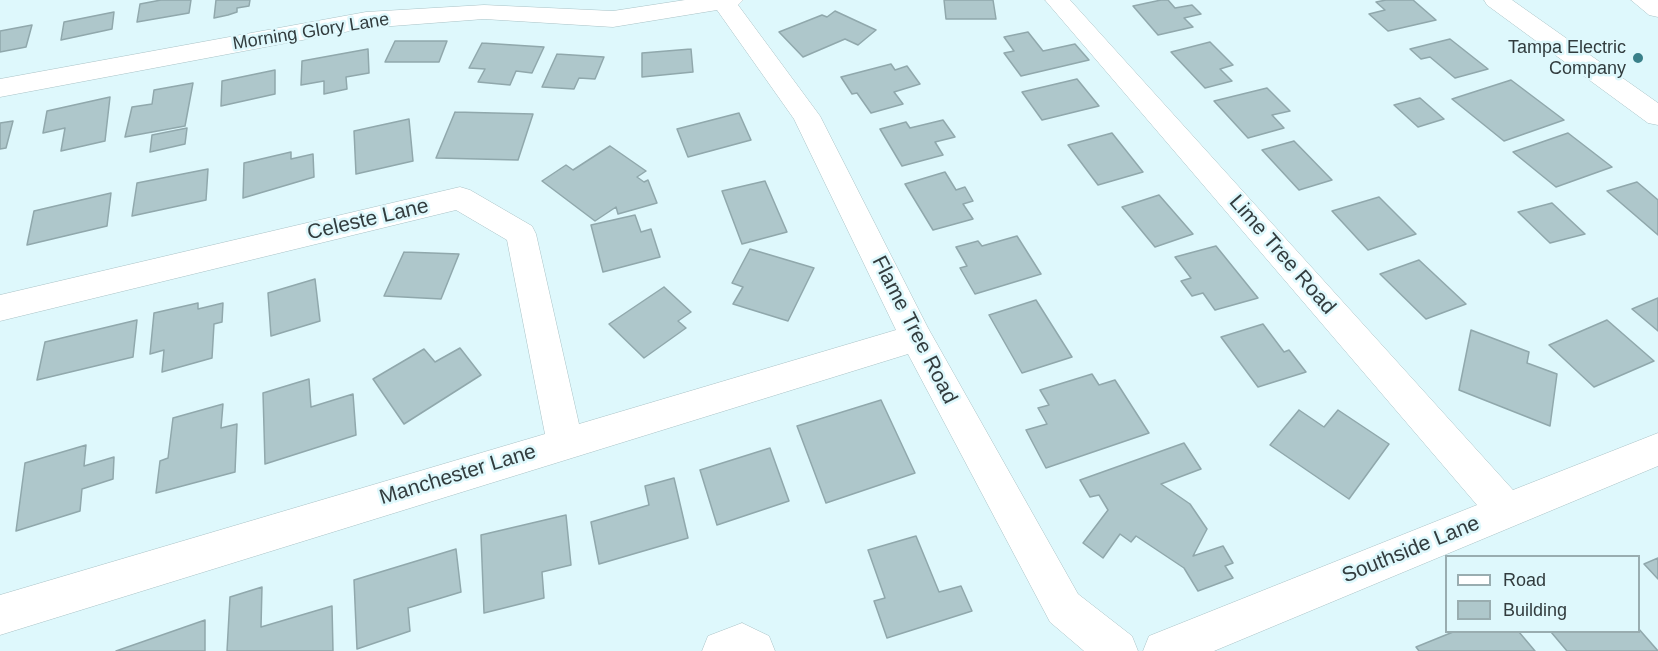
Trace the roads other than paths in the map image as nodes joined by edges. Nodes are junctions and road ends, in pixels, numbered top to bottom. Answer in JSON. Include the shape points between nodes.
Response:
{"nodes":[{"id":1,"x":1057,"y":0,"type":"edge"},
{"id":2,"x":1496,"y":0,"type":"edge"},
{"id":3,"x":1642,"y":0,"type":"edge"},
{"id":4,"x":725,"y":1,"type":"edge"},
{"id":5,"x":1658,"y":10,"type":"edge"},
{"id":6,"x":0,"y":88,"type":"edge"},
{"id":7,"x":1658,"y":116,"type":"edge"},
{"id":8,"x":0,"y":308,"type":"edge"},
{"id":9,"x":916,"y":338,"type":"junction"},
{"id":10,"x":565,"y":443,"type":"junction"},
{"id":11,"x":1658,"y":449,"type":"edge"},
{"id":12,"x":1507,"y":511,"type":"junction"},
{"id":13,"x":0,"y":615,"type":"edge"},
{"id":14,"x":723,"y":651,"type":"edge"},
{"id":15,"x":754,"y":651,"type":"edge"},
{"id":16,"x":1117,"y":651,"type":"edge"},
{"id":17,"x":1164,"y":651,"type":"edge"}],
"edges":[{"from":1,"to":12,"type":"street","name":"Lime Tree Road"},
{"from":2,"to":7,"type":"street"},
{"from":3,"to":5,"type":"street"},
{"from":4,"to":6,"type":"street","name":"Morning Glory Lane","via":[[613,19],[484,12],[366,20]]},
{"from":4,"to":9,"type":"street","name":"Flame Tree Road","via":[[806,116]]},
{"from":8,"to":10,"type":"street","name":"Celeste Lane","via":[[460,198],[521,234]]},
{"from":9,"to":10,"type":"street","name":"Manchester Lane"},
{"from":9,"to":16,"type":"street","name":"Flame Tree Road","via":[[1064,608]]},
{"from":10,"to":13,"type":"street","name":"Manchester Lane"},
{"from":11,"to":12,"type":"street","name":"Southside Lane"},
{"from":12,"to":17,"type":"street","name":"Southside Lane"},
{"from":14,"to":15,"type":"street","via":[[742,644]]}]}
